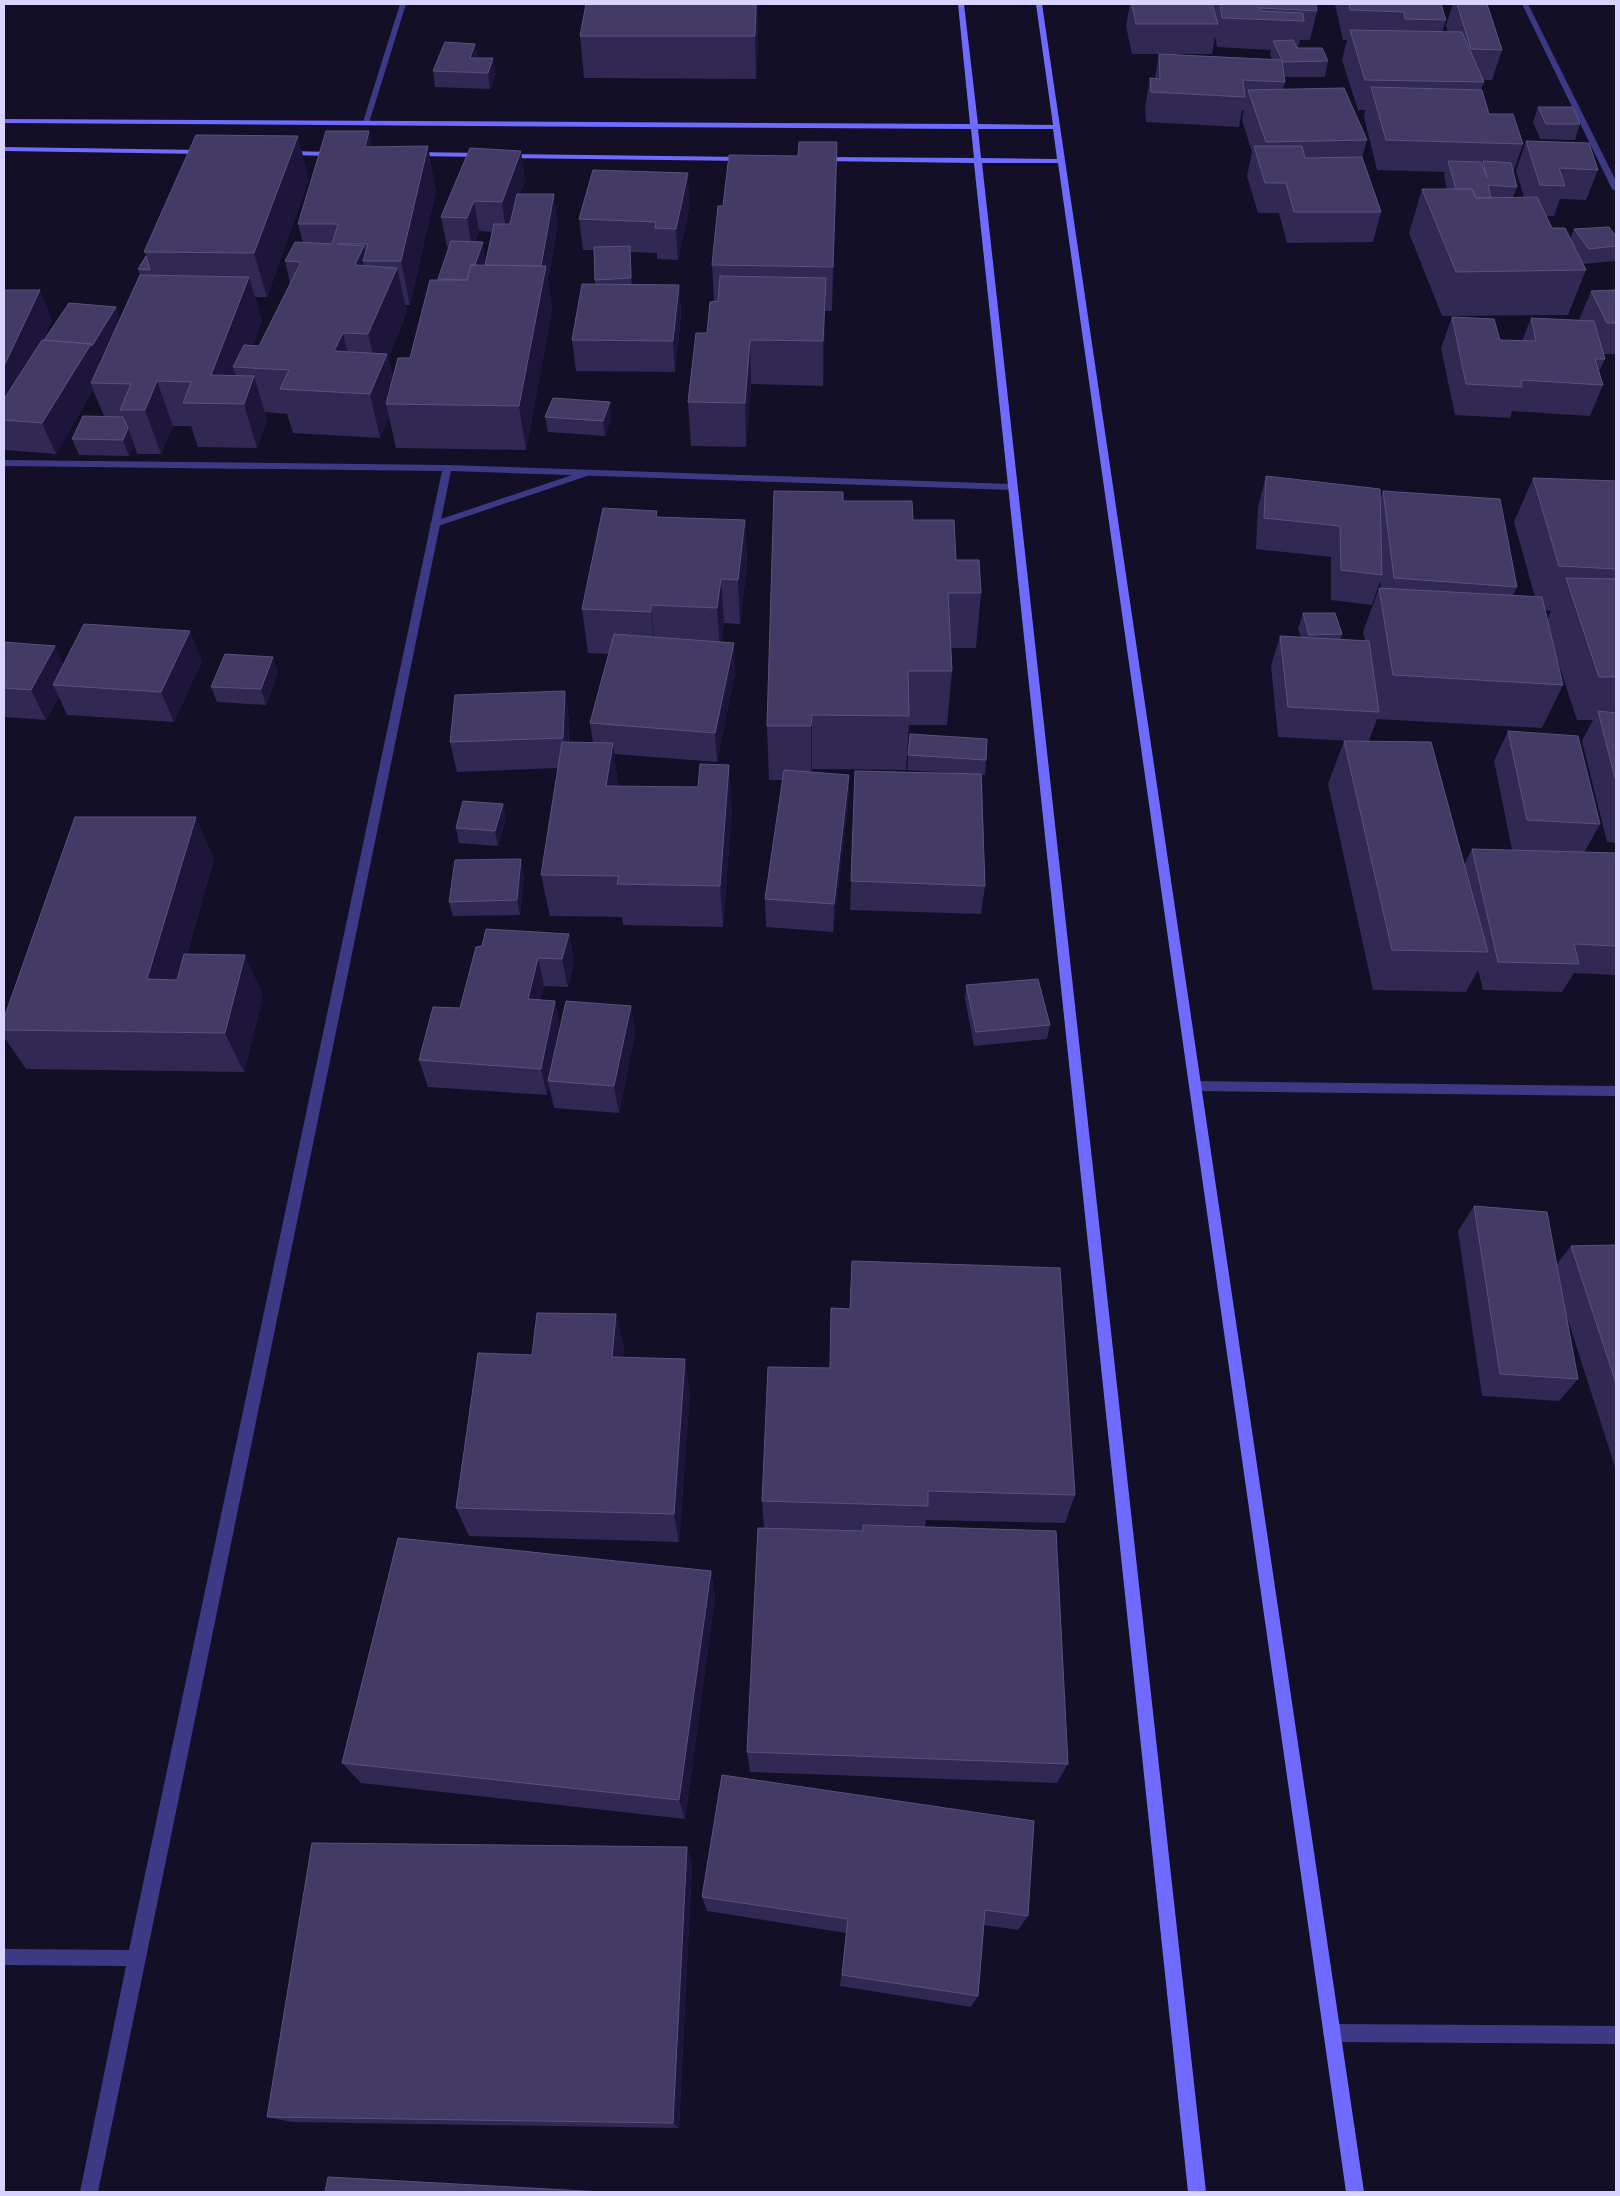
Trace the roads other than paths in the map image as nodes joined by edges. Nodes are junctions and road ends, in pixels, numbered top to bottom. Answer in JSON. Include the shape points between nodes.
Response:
{"nodes":[{"id":1,"x":403,"y":4,"type":"edge"},
{"id":2,"x":962,"y":4,"type":"edge"},
{"id":3,"x":1039,"y":4,"type":"edge"},
{"id":4,"x":1525,"y":4,"type":"edge"},
{"id":5,"x":4,"y":121,"type":"edge"},
{"id":6,"x":365,"y":124,"type":"junction"},
{"id":7,"x":975,"y":127,"type":"junction"},
{"id":8,"x":1056,"y":127,"type":"junction"},
{"id":9,"x":4,"y":150,"type":"edge"},
{"id":10,"x":213,"y":152,"type":"edge"},
{"id":11,"x":272,"y":153,"type":"edge"},
{"id":12,"x":342,"y":154,"type":"edge"},
{"id":13,"x":402,"y":154,"type":"edge"},
{"id":14,"x":491,"y":155,"type":"edge"},
{"id":15,"x":501,"y":156,"type":"edge"},
{"id":16,"x":750,"y":159,"type":"edge"},
{"id":17,"x":810,"y":159,"type":"edge"},
{"id":18,"x":979,"y":161,"type":"junction"},
{"id":19,"x":1061,"y":161,"type":"junction"},
{"id":20,"x":1616,"y":189,"type":"edge"},
{"id":21,"x":4,"y":463,"type":"edge"},
{"id":22,"x":447,"y":468,"type":"junction"},
{"id":23,"x":588,"y":473,"type":"junction"},
{"id":24,"x":1012,"y":487,"type":"junction"},
{"id":25,"x":436,"y":524,"type":"junction"},
{"id":26,"x":1195,"y":1086,"type":"junction"},
{"id":27,"x":1616,"y":1091,"type":"edge"},
{"id":28,"x":4,"y":1958,"type":"edge"},
{"id":29,"x":136,"y":1958,"type":"junction"},
{"id":30,"x":1332,"y":2033,"type":"junction"},
{"id":31,"x":1616,"y":2035,"type":"edge"},
{"id":32,"x":89,"y":2192,"type":"edge"},
{"id":33,"x":1197,"y":2192,"type":"edge"},
{"id":34,"x":1355,"y":2192,"type":"edge"}],
"edges":[{"from":1,"to":6,"type":"street"},
{"from":2,"to":7,"type":"street"},
{"from":3,"to":8,"type":"street"},
{"from":4,"to":20,"type":"street"},
{"from":5,"to":6,"type":"street"},
{"from":6,"to":7,"type":"street"},
{"from":7,"to":8,"type":"street"},
{"from":7,"to":18,"type":"street"},
{"from":8,"to":19,"type":"street"},
{"from":9,"to":10,"type":"street"},
{"from":11,"to":12,"type":"street"},
{"from":13,"to":14,"type":"street"},
{"from":15,"to":16,"type":"street"},
{"from":17,"to":18,"type":"street"},
{"from":18,"to":19,"type":"street"},
{"from":18,"to":24,"type":"street"},
{"from":19,"to":26,"type":"street"},
{"from":21,"to":22,"type":"street"},
{"from":22,"to":23,"type":"street"},
{"from":22,"to":25,"type":"street"},
{"from":23,"to":24,"type":"street"},
{"from":23,"to":25,"type":"street"},
{"from":24,"to":33,"type":"street"},
{"from":25,"to":29,"type":"street"},
{"from":26,"to":27,"type":"street"},
{"from":26,"to":30,"type":"street"},
{"from":28,"to":29,"type":"street"},
{"from":29,"to":32,"type":"street"},
{"from":30,"to":31,"type":"street"},
{"from":30,"to":34,"type":"street"}]}
